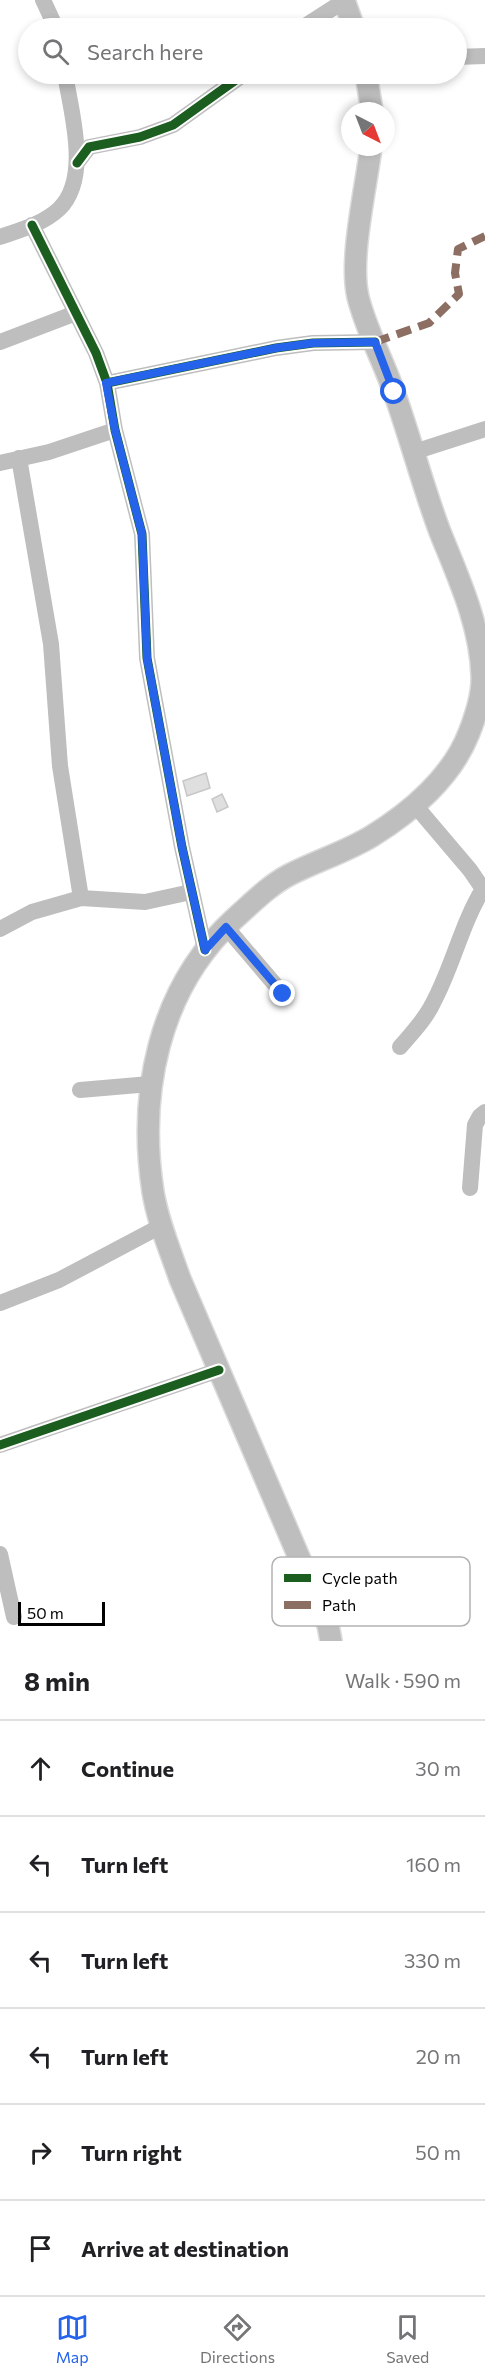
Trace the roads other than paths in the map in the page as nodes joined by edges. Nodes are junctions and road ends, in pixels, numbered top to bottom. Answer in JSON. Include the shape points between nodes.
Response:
{"nodes":[{"id":1,"x":43,"y":0,"type":"edge"},
{"id":2,"x":344,"y":0,"type":"edge"},
{"id":3,"x":51,"y":18,"type":"edge"},
{"id":4,"x":317,"y":18,"type":"edge"},
{"id":5,"x":350,"y":18,"type":"edge"},
{"id":6,"x":485,"y":56,"type":"edge"},
{"id":7,"x":467,"y":57,"type":"edge"},
{"id":8,"x":68,"y":84,"type":"edge"},
{"id":9,"x":231,"y":84,"type":"edge"},
{"id":10,"x":368,"y":84,"type":"edge"},
{"id":11,"x":371,"y":102,"type":"edge"},
{"id":12,"x":83,"y":143,"type":"junction"},
{"id":13,"x":370,"y":156,"type":"edge"},
{"id":14,"x":32,"y":225,"type":"junction"},
{"id":15,"x":0,"y":237,"type":"edge"},
{"id":16,"x":76,"y":313,"type":"junction"},
{"id":17,"x":0,"y":342,"type":"edge"},
{"id":18,"x":375,"y":342,"type":"junction"},
{"id":19,"x":106,"y":383,"type":"junction"},
{"id":20,"x":485,"y":429,"type":"edge"},
{"id":21,"x":115,"y":430,"type":"junction"},
{"id":22,"x":414,"y":452,"type":"junction"},
{"id":23,"x":19,"y":458,"type":"junction"},
{"id":24,"x":0,"y":463,"type":"edge"},
{"id":25,"x":414,"y":804,"type":"junction"},
{"id":26,"x":484,"y":890,"type":"edge"},
{"id":27,"x":191,"y":892,"type":"junction"},
{"id":28,"x":81,"y":898,"type":"junction"},
{"id":29,"x":226,"y":927,"type":"junction"},
{"id":30,"x":0,"y":929,"type":"edge"},
{"id":31,"x":205,"y":950,"type":"junction"},
{"id":32,"x":283,"y":994,"type":"dead end"},
{"id":33,"x":400,"y":1047,"type":"dead end"},
{"id":34,"x":150,"y":1084,"type":"junction"},
{"id":35,"x":80,"y":1090,"type":"dead end"},
{"id":36,"x":485,"y":1112,"type":"edge"},
{"id":37,"x":470,"y":1188,"type":"dead end"},
{"id":38,"x":162,"y":1226,"type":"junction"},
{"id":39,"x":0,"y":1303,"type":"edge"},
{"id":40,"x":219,"y":1370,"type":"junction"},
{"id":41,"x":0,"y":1445,"type":"edge"},
{"id":42,"x":0,"y":1554,"type":"edge"},
{"id":43,"x":299,"y":1557,"type":"edge"},
{"id":44,"x":14,"y":1617,"type":"dead end"},
{"id":45,"x":328,"y":1626,"type":"edge"},
{"id":46,"x":332,"y":1641,"type":"edge"}],
"edges":[{"from":1,"to":3,"type":"street"},
{"from":2,"to":4,"type":"street"},
{"from":2,"to":5,"type":"main road"},
{"from":6,"to":7,"type":"street"},
{"from":8,"to":12,"type":"street"},
{"from":9,"to":12,"type":"street","via":[[173,125],[140,137]]},
{"from":10,"to":11,"type":"main road"},
{"from":12,"to":14,"type":"street","via":[[72,190],[65,202]]},
{"from":13,"to":18,"type":"main road","via":[[356,270],[358,296]]},
{"from":14,"to":15,"type":"street"},
{"from":14,"to":16,"type":"street"},
{"from":16,"to":17,"type":"street"},
{"from":16,"to":19,"type":"street"},
{"from":18,"to":19,"type":"street","via":[[276,348]]},
{"from":18,"to":22,"type":"main road"},
{"from":19,"to":21,"type":"street"},
{"from":20,"to":22,"type":"street"},
{"from":21,"to":23,"type":"street"},
{"from":21,"to":27,"type":"street","via":[[142,534],[147,658]]},
{"from":22,"to":25,"type":"main road","via":[[478,638],[483,678],[467,737],[448,769]]},
{"from":23,"to":24,"type":"street"},
{"from":23,"to":28,"type":"street","via":[[51,644],[60,766]]},
{"from":25,"to":26,"type":"street"},
{"from":25,"to":29,"type":"main road","via":[[372,836],[285,877]]},
{"from":26,"to":33,"type":"street","via":[[471,910],[435,1001]]},
{"from":27,"to":28,"type":"street","via":[[145,902]]},
{"from":27,"to":31,"type":"street"},
{"from":28,"to":30,"type":"street","via":[[32,912]]},
{"from":29,"to":31,"type":"main road"},
{"from":29,"to":32,"type":"street"},
{"from":31,"to":34,"type":"main road","via":[[172,1007]]},
{"from":34,"to":35,"type":"street"},
{"from":34,"to":38,"type":"main road","via":[[148,1144]]},
{"from":36,"to":37,"type":"street","via":[[476,1125]]},
{"from":38,"to":39,"type":"street","via":[[59,1280]]},
{"from":38,"to":40,"type":"main road"},
{"from":40,"to":41,"type":"street"},
{"from":40,"to":43,"type":"main road"},
{"from":42,"to":44,"type":"street"},
{"from":45,"to":46,"type":"main road"}]}
